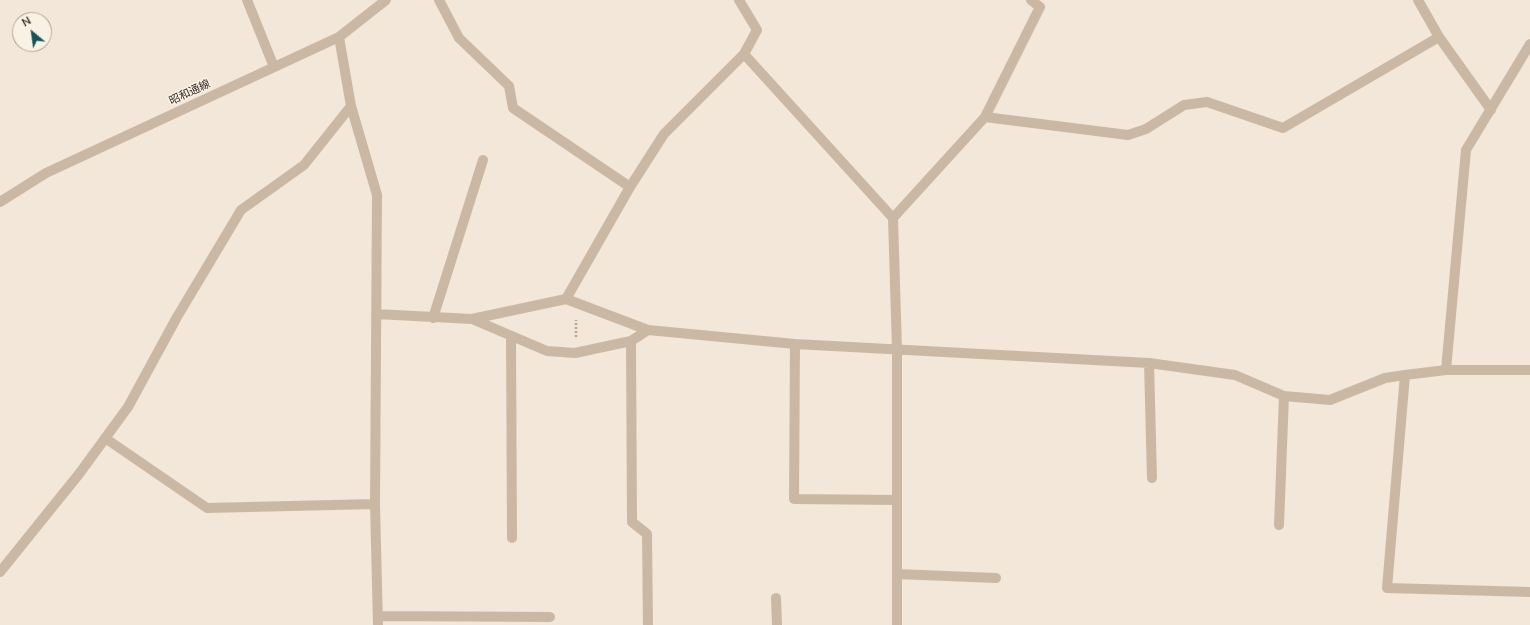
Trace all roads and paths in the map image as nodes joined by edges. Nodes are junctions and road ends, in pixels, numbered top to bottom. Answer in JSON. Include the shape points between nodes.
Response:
{"nodes":[{"id":1,"x":247,"y":0,"type":"edge"},
{"id":2,"x":386,"y":0,"type":"edge"},
{"id":3,"x":439,"y":0,"type":"edge"},
{"id":4,"x":739,"y":0,"type":"edge"},
{"id":5,"x":1031,"y":0,"type":"edge"},
{"id":6,"x":1418,"y":0,"type":"edge"},
{"id":7,"x":339,"y":37,"type":"junction"},
{"id":8,"x":1439,"y":37,"type":"junction"},
{"id":9,"x":1530,"y":44,"type":"edge"},
{"id":10,"x":744,"y":54,"type":"junction"},
{"id":11,"x":274,"y":67,"type":"junction"},
{"id":12,"x":351,"y":106,"type":"junction"},
{"id":13,"x":1491,"y":110,"type":"junction"},
{"id":14,"x":985,"y":117,"type":"junction"},
{"id":15,"x":483,"y":160,"type":"dead end"},
{"id":16,"x":630,"y":187,"type":"junction"},
{"id":17,"x":0,"y":202,"type":"edge"},
{"id":18,"x":893,"y":218,"type":"junction"},
{"id":19,"x":566,"y":299,"type":"junction"},
{"id":20,"x":577,"y":303,"type":"junction"},
{"id":21,"x":376,"y":314,"type":"junction"},
{"id":22,"x":433,"y":318,"type":"junction"},
{"id":23,"x":472,"y":319,"type":"junction"},
{"id":24,"x":648,"y":330,"type":"junction"},
{"id":25,"x":511,"y":336,"type":"junction"},
{"id":26,"x":631,"y":341,"type":"junction"},
{"id":27,"x":795,"y":344,"type":"junction"},
{"id":28,"x":897,"y":350,"type":"junction"},
{"id":29,"x":575,"y":353,"type":"junction"},
{"id":30,"x":1149,"y":364,"type":"junction"},
{"id":31,"x":1446,"y":370,"type":"junction"},
{"id":32,"x":1530,"y":370,"type":"edge"},
{"id":33,"x":1405,"y":375,"type":"junction"},
{"id":34,"x":1284,"y":396,"type":"junction"},
{"id":35,"x":105,"y":438,"type":"junction"},
{"id":36,"x":1152,"y":478,"type":"dead end"},
{"id":37,"x":897,"y":500,"type":"junction"},
{"id":38,"x":375,"y":504,"type":"junction"},
{"id":39,"x":1279,"y":524,"type":"dead end"},
{"id":40,"x":512,"y":538,"type":"dead end"},
{"id":41,"x":0,"y":572,"type":"edge"},
{"id":42,"x":897,"y":574,"type":"junction"},
{"id":43,"x":996,"y":578,"type":"dead end"},
{"id":44,"x":1530,"y":592,"type":"edge"},
{"id":45,"x":776,"y":598,"type":"dead end"},
{"id":46,"x":550,"y":617,"type":"dead end"},
{"id":47,"x":378,"y":620,"type":"edge"},
{"id":48,"x":648,"y":625,"type":"edge"},
{"id":49,"x":777,"y":625,"type":"edge"},
{"id":50,"x":897,"y":625,"type":"edge"}],
"edges":[{"from":1,"to":11,"type":"street"},
{"from":2,"to":7,"type":"street","name":"昭和通線"},
{"from":3,"to":16,"type":"street","via":[[459,38],[509,86],[513,108]]},
{"from":4,"to":10,"type":"street","via":[[756,30]]},
{"from":5,"to":14,"type":"street","via":[[1040,7]]},
{"from":6,"to":8,"type":"street"},
{"from":7,"to":11,"type":"street","name":"昭和通線"},
{"from":7,"to":12,"type":"street"},
{"from":8,"to":13,"type":"street"},
{"from":8,"to":14,"type":"street","via":[[1283,128],[1207,102],[1184,105],[1146,129],[1128,136]]},
{"from":9,"to":13,"type":"street"},
{"from":10,"to":16,"type":"street","via":[[664,134]]},
{"from":10,"to":18,"type":"street"},
{"from":11,"to":17,"type":"street","name":"昭和通線","via":[[46,173]]},
{"from":12,"to":21,"type":"street","via":[[377,195]]},
{"from":12,"to":35,"type":"street","via":[[304,165],[241,210],[177,317],[128,407]]},
{"from":13,"to":31,"type":"street","via":[[1466,150]]},
{"from":14,"to":18,"type":"street"},
{"from":15,"to":22,"type":"street"},
{"from":16,"to":19,"type":"street"},
{"from":18,"to":28,"type":"street"},
{"from":19,"to":20,"type":"street"},
{"from":19,"to":23,"type":"street"},
{"from":20,"to":24,"type":"street"},
{"from":20,"to":29,"type":"path"},
{"from":21,"to":22,"type":"street"},
{"from":21,"to":38,"type":"street"},
{"from":22,"to":23,"type":"street"},
{"from":23,"to":25,"type":"street"},
{"from":24,"to":26,"type":"street"},
{"from":24,"to":27,"type":"street"},
{"from":25,"to":29,"type":"street","via":[[548,351]]},
{"from":25,"to":40,"type":"street"},
{"from":26,"to":29,"type":"street"},
{"from":26,"to":48,"type":"street","via":[[632,522],[648,534]]},
{"from":27,"to":28,"type":"street"},
{"from":27,"to":37,"type":"street","via":[[794,499]]},
{"from":28,"to":30,"type":"street"},
{"from":28,"to":37,"type":"street"},
{"from":30,"to":34,"type":"street","via":[[1235,375]]},
{"from":30,"to":36,"type":"street"},
{"from":31,"to":32,"type":"street"},
{"from":31,"to":33,"type":"street"},
{"from":33,"to":34,"type":"street","via":[[1385,378],[1330,400]]},
{"from":33,"to":44,"type":"street","via":[[1387,588]]},
{"from":34,"to":39,"type":"street"},
{"from":35,"to":38,"type":"street","via":[[207,508]]},
{"from":35,"to":41,"type":"street"},
{"from":37,"to":42,"type":"street"},
{"from":38,"to":47,"type":"street"},
{"from":42,"to":43,"type":"street"},
{"from":42,"to":50,"type":"street"},
{"from":45,"to":49,"type":"street"},
{"from":46,"to":47,"type":"street"}]}
